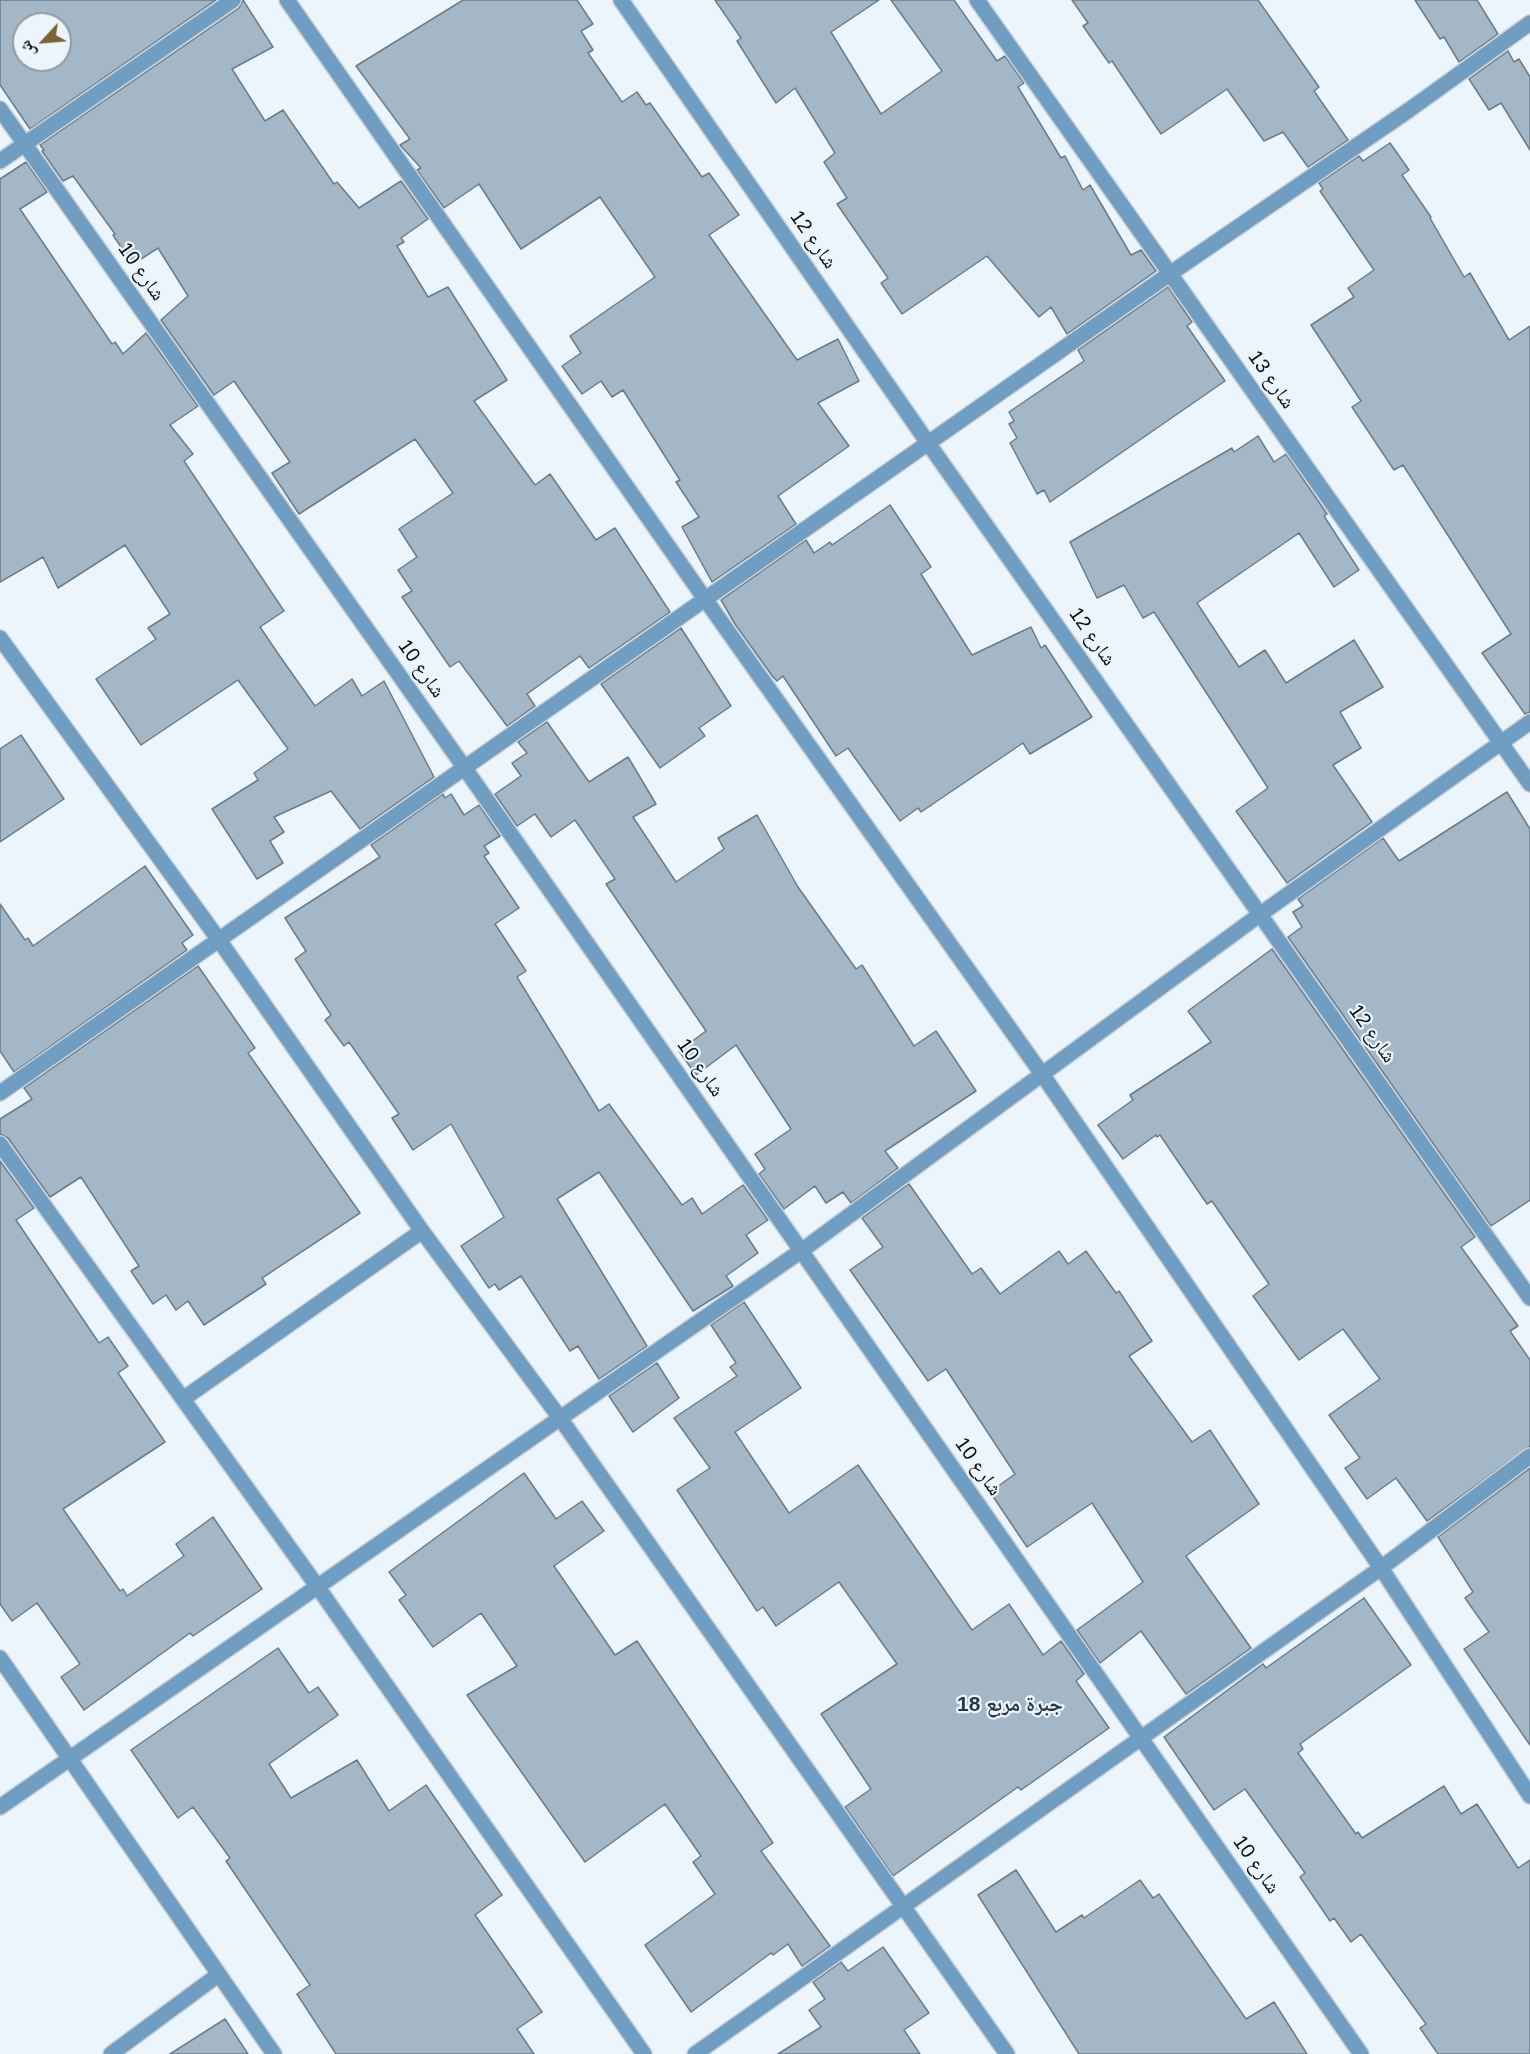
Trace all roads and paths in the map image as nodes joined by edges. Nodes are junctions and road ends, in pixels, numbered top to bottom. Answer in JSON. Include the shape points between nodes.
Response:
{"nodes":[{"id":1,"x":232,"y":0,"type":"edge"},
{"id":2,"x":287,"y":0,"type":"edge"},
{"id":3,"x":621,"y":0,"type":"edge"},
{"id":4,"x":977,"y":0,"type":"edge"},
{"id":5,"x":1530,"y":23,"type":"edge"},
{"id":6,"x":0,"y":109,"type":"edge"},
{"id":7,"x":25,"y":144,"type":"junction"},
{"id":8,"x":0,"y":161,"type":"edge"},
{"id":9,"x":1171,"y":273,"type":"junction"},
{"id":10,"x":928,"y":443,"type":"junction"},
{"id":11,"x":705,"y":599,"type":"junction"},
{"id":12,"x":0,"y":638,"type":"edge"},
{"id":13,"x":1530,"y":722,"type":"edge"},
{"id":14,"x":1501,"y":742,"type":"junction"},
{"id":15,"x":465,"y":767,"type":"junction"},
{"id":16,"x":1530,"y":784,"type":"edge"},
{"id":17,"x":1262,"y":913,"type":"junction"},
{"id":18,"x":219,"y":940,"type":"junction"},
{"id":19,"x":1042,"y":1074,"type":"junction"},
{"id":20,"x":0,"y":1093,"type":"edge"},
{"id":21,"x":0,"y":1144,"type":"edge"},
{"id":22,"x":422,"y":1231,"type":"junction"},
{"id":23,"x":801,"y":1251,"type":"junction"},
{"id":24,"x":1530,"y":1298,"type":"edge"},
{"id":25,"x":183,"y":1399,"type":"junction"},
{"id":26,"x":560,"y":1418,"type":"junction"},
{"id":27,"x":1530,"y":1455,"type":"edge"},
{"id":28,"x":1381,"y":1569,"type":"junction"},
{"id":29,"x":317,"y":1586,"type":"junction"},
{"id":30,"x":0,"y":1658,"type":"edge"},
{"id":31,"x":1142,"y":1738,"type":"junction"},
{"id":32,"x":68,"y":1760,"type":"junction"},
{"id":33,"x":1530,"y":1796,"type":"edge"},
{"id":34,"x":0,"y":1807,"type":"edge"},
{"id":35,"x":905,"y":1906,"type":"junction"},
{"id":36,"x":218,"y":1975,"type":"junction"},
{"id":37,"x":111,"y":2054,"type":"edge"},
{"id":38,"x":274,"y":2054,"type":"edge"},
{"id":39,"x":645,"y":2054,"type":"edge"},
{"id":40,"x":695,"y":2054,"type":"edge"},
{"id":41,"x":1007,"y":2054,"type":"edge"},
{"id":42,"x":1361,"y":2054,"type":"edge"}],
"edges":[{"from":1,"to":7,"type":"street"},
{"from":2,"to":11,"type":"street"},
{"from":3,"to":10,"type":"street","name":"شارع 12"},
{"from":4,"to":9,"type":"street","name":"شارع 13"},
{"from":5,"to":9,"type":"street"},
{"from":6,"to":7,"type":"street","name":"شارع 10"},
{"from":7,"to":8,"type":"street"},
{"from":7,"to":15,"type":"street","name":"شارع 10"},
{"from":9,"to":10,"type":"street"},
{"from":9,"to":14,"type":"street","name":"شارع 13"},
{"from":10,"to":11,"type":"street"},
{"from":10,"to":17,"type":"street","name":"شارع 12"},
{"from":11,"to":15,"type":"street"},
{"from":11,"to":19,"type":"street"},
{"from":12,"to":18,"type":"street"},
{"from":13,"to":14,"type":"street"},
{"from":14,"to":16,"type":"street","name":"شارع 13"},
{"from":14,"to":17,"type":"street"},
{"from":15,"to":18,"type":"street"},
{"from":15,"to":23,"type":"street","name":"شارع 10"},
{"from":17,"to":19,"type":"street"},
{"from":17,"to":24,"type":"street","name":"شارع 12"},
{"from":18,"to":20,"type":"street"},
{"from":18,"to":22,"type":"street"},
{"from":19,"to":23,"type":"street"},
{"from":19,"to":28,"type":"street"},
{"from":21,"to":25,"type":"street"},
{"from":22,"to":25,"type":"street"},
{"from":22,"to":26,"type":"street"},
{"from":23,"to":26,"type":"street"},
{"from":23,"to":31,"type":"street","name":"شارع 10"},
{"from":25,"to":29,"type":"street"},
{"from":26,"to":29,"type":"street"},
{"from":26,"to":35,"type":"street"},
{"from":27,"to":28,"type":"street"},
{"from":28,"to":31,"type":"street"},
{"from":28,"to":33,"type":"street"},
{"from":29,"to":32,"type":"street"},
{"from":29,"to":39,"type":"street"},
{"from":30,"to":32,"type":"street"},
{"from":31,"to":35,"type":"street"},
{"from":31,"to":42,"type":"street","name":"شارع 10"},
{"from":32,"to":34,"type":"street"},
{"from":32,"to":36,"type":"street"},
{"from":35,"to":40,"type":"street"},
{"from":35,"to":41,"type":"street"},
{"from":36,"to":37,"type":"street"},
{"from":36,"to":38,"type":"street"}]}
